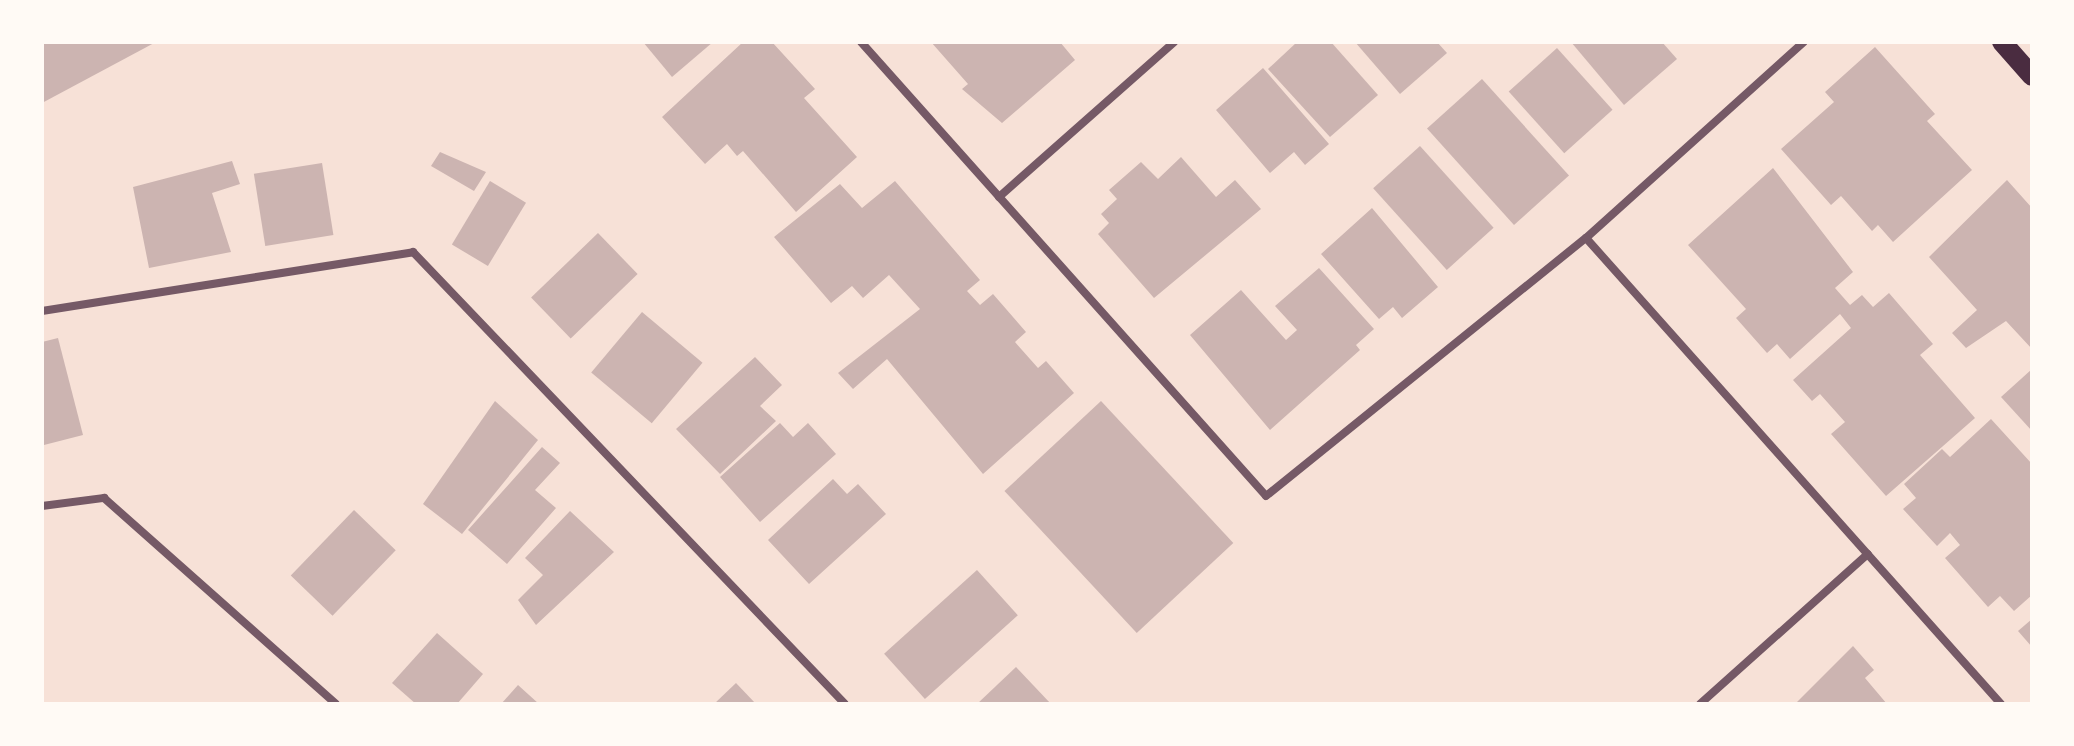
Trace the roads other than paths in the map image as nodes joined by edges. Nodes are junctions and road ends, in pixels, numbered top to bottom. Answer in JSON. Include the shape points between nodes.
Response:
{"nodes":[{"id":1,"x":861,"y":42,"type":"edge"},
{"id":2,"x":1174,"y":42,"type":"edge"},
{"id":3,"x":1804,"y":42,"type":"edge"},
{"id":4,"x":2002,"y":42,"type":"edge"},
{"id":5,"x":2032,"y":76,"type":"edge"},
{"id":6,"x":999,"y":197,"type":"junction"},
{"id":7,"x":1586,"y":238,"type":"junction"},
{"id":8,"x":42,"y":311,"type":"edge"},
{"id":9,"x":42,"y":506,"type":"edge"},
{"id":10,"x":1868,"y":554,"type":"junction"},
{"id":11,"x":336,"y":704,"type":"edge"},
{"id":12,"x":845,"y":704,"type":"edge"},
{"id":13,"x":1700,"y":704,"type":"edge"},
{"id":14,"x":2001,"y":704,"type":"edge"}],
"edges":[{"from":1,"to":6,"type":"street"},
{"from":2,"to":6,"type":"street"},
{"from":3,"to":7,"type":"street"},
{"from":4,"to":5,"type":"main road"},
{"from":6,"to":7,"type":"street","via":[[1266,496]]},
{"from":7,"to":10,"type":"street"},
{"from":8,"to":12,"type":"street","via":[[413,252]]},
{"from":9,"to":11,"type":"street","via":[[104,498]]},
{"from":10,"to":13,"type":"street"},
{"from":10,"to":14,"type":"street"}]}
